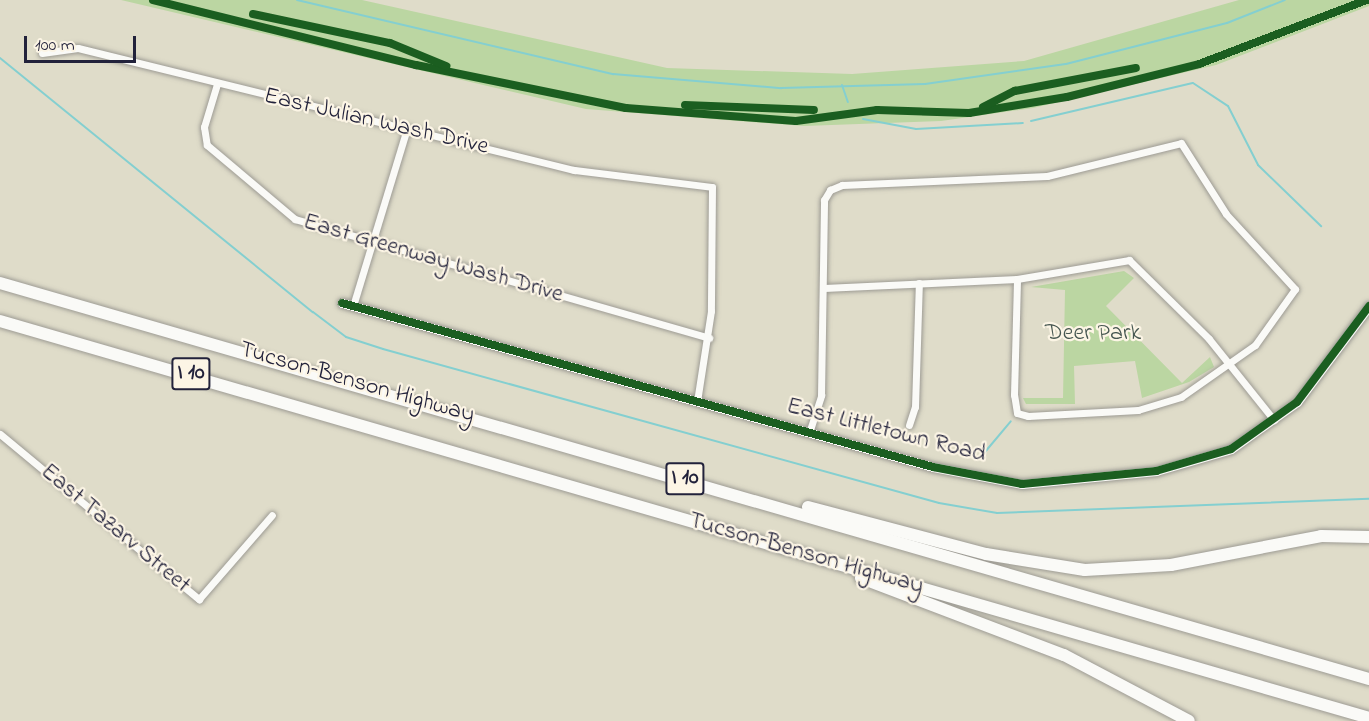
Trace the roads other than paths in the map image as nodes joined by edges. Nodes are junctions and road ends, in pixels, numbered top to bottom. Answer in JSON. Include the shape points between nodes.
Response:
{"nodes":[{"id":1,"x":42,"y":53,"type":"dead end"},
{"id":2,"x":217,"y":84,"type":"junction"},
{"id":3,"x":407,"y":128,"type":"junction"},
{"id":4,"x":372,"y":244,"type":"junction"},
{"id":5,"x":1017,"y":279,"type":"junction"},
{"id":6,"x":0,"y":283,"type":"edge"},
{"id":7,"x":919,"y":283,"type":"junction"},
{"id":8,"x":824,"y":288,"type":"junction"},
{"id":9,"x":342,"y":303,"type":"dead end"},
{"id":10,"x":352,"y":306,"type":"junction"},
{"id":11,"x":1369,"y":306,"type":"edge"},
{"id":12,"x":0,"y":321,"type":"edge"},
{"id":13,"x":709,"y":338,"type":"junction"},
{"id":14,"x":1230,"y":367,"type":"junction"},
{"id":15,"x":697,"y":401,"type":"junction"},
{"id":16,"x":1274,"y":420,"type":"junction"},
{"id":17,"x":909,"y":425,"type":"dead end"},
{"id":18,"x":809,"y":433,"type":"junction"},
{"id":19,"x":0,"y":434,"type":"edge"},
{"id":20,"x":564,"y":444,"type":"junction"},
{"id":21,"x":272,"y":514,"type":"dead end"},
{"id":22,"x":1369,"y":537,"type":"edge"},
{"id":23,"x":767,"y":543,"type":"junction"},
{"id":24,"x":1369,"y":679,"type":"edge"},
{"id":25,"x":1369,"y":718,"type":"edge"},
{"id":26,"x":1189,"y":721,"type":"edge"}],
"edges":[{"from":1,"to":2,"type":"street","name":"East Julian Wash Drive","via":[[78,48]]},
{"from":2,"to":3,"type":"street","name":"East Julian Wash Drive"},
{"from":2,"to":4,"type":"street","name":"East Greenway Wash Drive","via":[[204,127],[207,145],[295,219]]},
{"from":3,"to":4,"type":"street"},
{"from":3,"to":13,"type":"street","name":"East Julian Wash Drive","via":[[574,170],[712,187]]},
{"from":4,"to":10,"type":"street"},
{"from":4,"to":13,"type":"street","name":"East Greenway Wash Drive"},
{"from":5,"to":7,"type":"street"},
{"from":5,"to":14,"type":"street","via":[[1129,260],[1209,339]]},
{"from":5,"to":14,"type":"street","via":[[1017,413],[1138,410],[1181,397]]},
{"from":6,"to":20,"type":"highway","name":"Tucson–Benson Highway","number":"I 10"},
{"from":7,"to":8,"type":"street"},
{"from":7,"to":17,"type":"street","via":[[915,407]]},
{"from":8,"to":14,"type":"street","via":[[824,200],[830,190],[1047,176],[1180,143],[1226,214],[1295,289],[1255,345]]},
{"from":8,"to":18,"type":"street","via":[[821,395]]},
{"from":9,"to":10,"type":"street","name":"East Littletown Road"},
{"from":10,"to":15,"type":"street","name":"East Littletown Road"},
{"from":11,"to":16,"type":"street","name":"East Littletown Road","via":[[1325,371]]},
{"from":12,"to":23,"type":"highway","name":"Tucson–Benson Highway","number":"I 10"},
{"from":13,"to":15,"type":"street"},
{"from":14,"to":16,"type":"street"},
{"from":15,"to":18,"type":"street","name":"East Littletown Road"},
{"from":16,"to":18,"type":"street","name":"East Littletown Road","via":[[1232,449],[1195,464],[1120,477],[1022,484],[933,467]]},
{"from":19,"to":21,"type":"street","name":"East Tazarv Street","via":[[199,598]]},
{"from":20,"to":22,"type":"highway","via":[[986,554],[1059,567],[1154,567],[1321,536]]},
{"from":20,"to":24,"type":"highway","name":"Tucson–Benson Highway","number":"I 10"},
{"from":23,"to":25,"type":"highway","name":"Tucson–Benson Highway","number":"I 10"},
{"from":23,"to":26,"type":"highway","via":[[1064,655]]}]}
